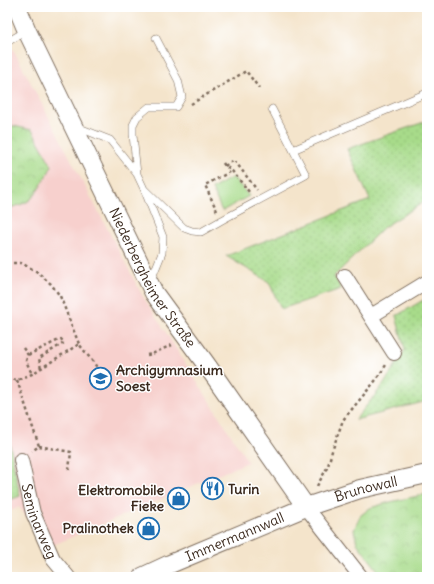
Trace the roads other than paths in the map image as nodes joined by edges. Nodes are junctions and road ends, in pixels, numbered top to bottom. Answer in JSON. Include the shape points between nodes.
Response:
{"nodes":[{"id":1,"x":17,"y":7,"type":"edge"},
{"id":2,"x":27,"y":31,"type":"junction"},
{"id":3,"x":156,"y":38,"type":"dead end"},
{"id":4,"x":7,"y":42,"type":"edge"},
{"id":5,"x":427,"y":94,"type":"edge"},
{"id":6,"x":272,"y":109,"type":"dead end"},
{"id":7,"x":73,"y":126,"type":"junction"},
{"id":8,"x":293,"y":150,"type":"junction"},
{"id":9,"x":137,"y":174,"type":"junction"},
{"id":10,"x":144,"y":189,"type":"junction"},
{"id":11,"x":345,"y":276,"type":"dead end"},
{"id":12,"x":427,"y":282,"type":"edge"},
{"id":13,"x":150,"y":284,"type":"junction"},
{"id":14,"x":370,"y":316,"type":"junction"},
{"id":15,"x":394,"y":353,"type":"road end"},
{"id":16,"x":21,"y":460,"type":"road end"},
{"id":17,"x":427,"y":474,"type":"edge"},
{"id":18,"x":306,"y":507,"type":"junction"},
{"id":19,"x":68,"y":577,"type":"edge"},
{"id":20,"x":142,"y":577,"type":"edge"},
{"id":21,"x":361,"y":577,"type":"edge"}],
"edges":[{"from":1,"to":2,"type":"street","name":"Niederbergheimer Straße"},
{"from":2,"to":4,"type":"lane"},
{"from":2,"to":7,"type":"street","name":"Niederbergheimer Straße"},
{"from":3,"to":9,"type":"lane","via":[[178,80],[182,98],[176,107],[149,106],[137,117],[133,125]]},
{"from":5,"to":8,"type":"lane"},
{"from":6,"to":8,"type":"lane"},
{"from":7,"to":9,"type":"lane","via":[[110,140]]},
{"from":7,"to":13,"type":"street","name":"Niederbergheimer Straße"},
{"from":8,"to":10,"type":"lane","via":[[306,175],[201,232],[184,228]]},
{"from":9,"to":10,"type":"lane"},
{"from":10,"to":13,"type":"lane","via":[[163,237],[162,254]]},
{"from":11,"to":14,"type":"street"},
{"from":12,"to":14,"type":"street"},
{"from":13,"to":18,"type":"street","name":"Niederbergheimer Straße"},
{"from":14,"to":15,"type":"street"},
{"from":16,"to":19,"type":"street","name":"Seminarweg","via":[[33,513],[53,559]]},
{"from":17,"to":18,"type":"street","name":"Brunowall","via":[[360,489]]},
{"from":18,"to":20,"type":"street","name":"Immermannwall"},
{"from":18,"to":21,"type":"street"}]}
